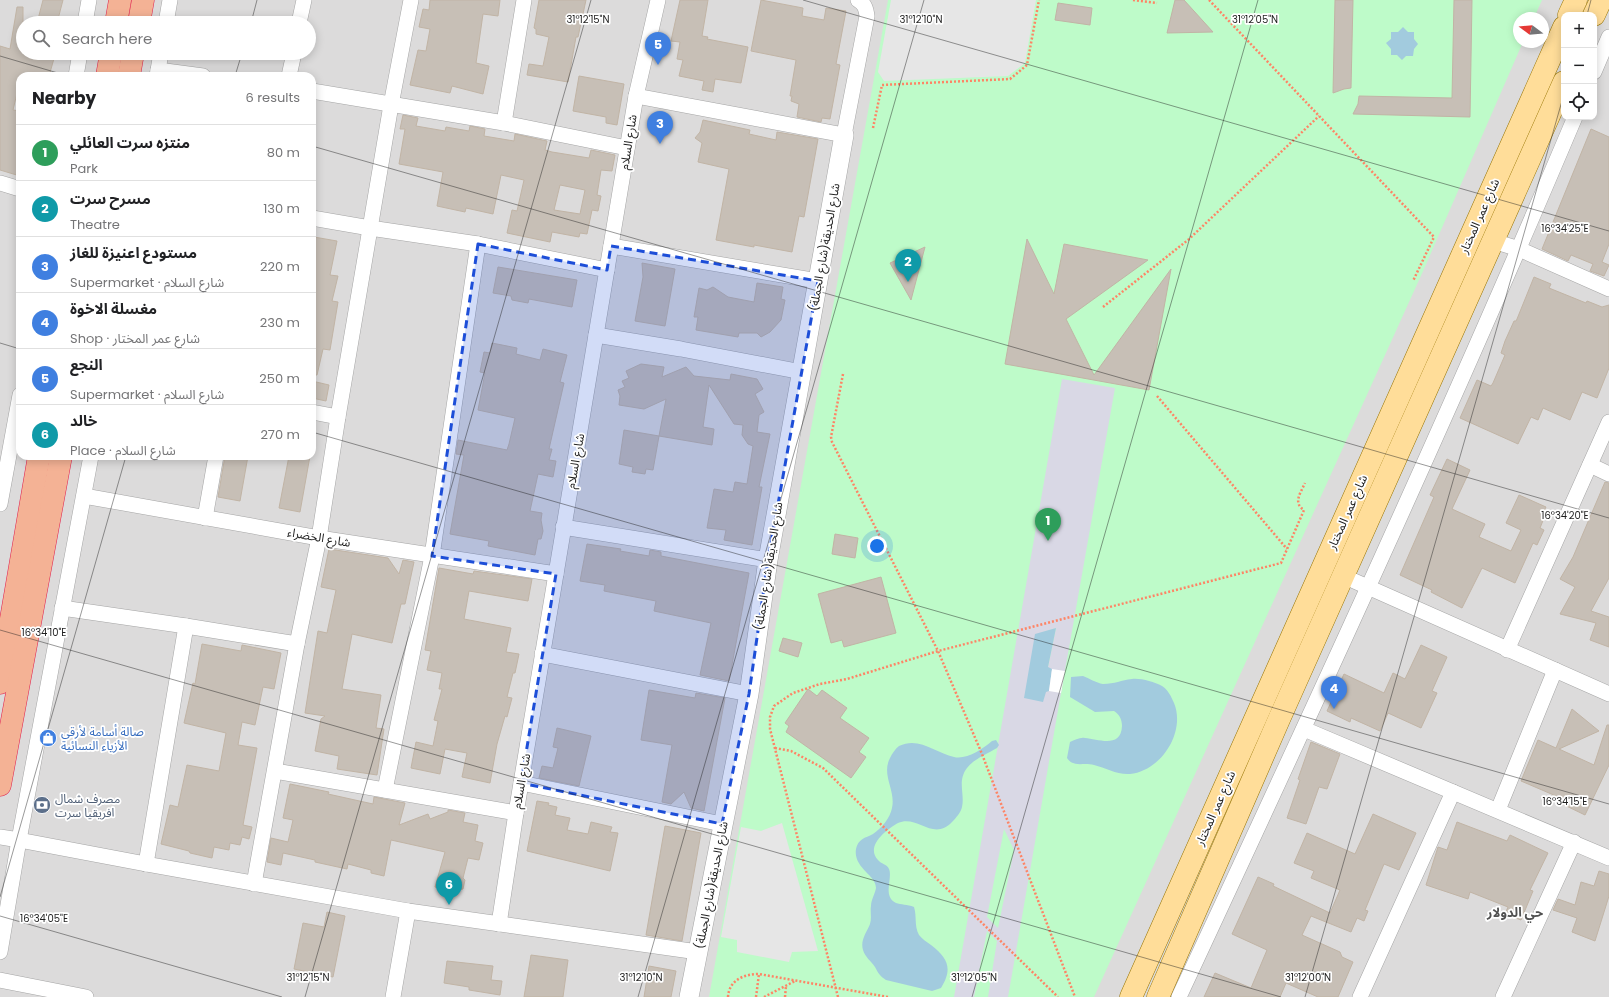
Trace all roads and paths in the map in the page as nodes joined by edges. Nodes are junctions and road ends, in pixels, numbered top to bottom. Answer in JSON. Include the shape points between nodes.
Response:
{"nodes":[{"id":1,"x":89,"y":0,"type":"edge"},
{"id":2,"x":120,"y":0,"type":"edge"},
{"id":3,"x":143,"y":0,"type":"edge"},
{"id":4,"x":170,"y":0,"type":"edge"},
{"id":5,"x":304,"y":0,"type":"edge"},
{"id":6,"x":411,"y":0,"type":"edge"},
{"id":7,"x":524,"y":0,"type":"edge"},
{"id":8,"x":658,"y":0,"type":"edge"},
{"id":9,"x":858,"y":0,"type":"edge"},
{"id":10,"x":1039,"y":0,"type":"edge"},
{"id":11,"x":1133,"y":0,"type":"edge"},
{"id":12,"x":1209,"y":0,"type":"edge"},
{"id":13,"x":1157,"y":3,"type":"dead end"},
{"id":14,"x":86,"y":16,"type":"edge"},
{"id":15,"x":117,"y":16,"type":"edge"},
{"id":16,"x":140,"y":16,"type":"edge"},
{"id":17,"x":167,"y":16,"type":"edge"},
{"id":18,"x":301,"y":16,"type":"edge"},
{"id":19,"x":1561,"y":34,"type":"edge"},
{"id":20,"x":1609,"y":37,"type":"edge"},
{"id":21,"x":79,"y":60,"type":"edge"},
{"id":22,"x":110,"y":60,"type":"edge"},
{"id":23,"x":132,"y":60,"type":"edge"},
{"id":24,"x":160,"y":60,"type":"edge"},
{"id":25,"x":292,"y":60,"type":"edge"},
{"id":26,"x":1597,"y":65,"type":"edge"},
{"id":27,"x":77,"y":72,"type":"edge"},
{"id":28,"x":108,"y":72,"type":"edge"},
{"id":29,"x":130,"y":72,"type":"edge"},
{"id":30,"x":158,"y":72,"type":"edge"},
{"id":31,"x":290,"y":72,"type":"edge"},
{"id":32,"x":1563,"y":84,"type":"edge"},
{"id":33,"x":316,"y":92,"type":"edge"},
{"id":34,"x":636,"y":96,"type":"junction"},
{"id":35,"x":391,"y":105,"type":"junction"},
{"id":36,"x":1319,"y":116,"type":"junction"},
{"id":37,"x":1574,"y":120,"type":"edge"},
{"id":38,"x":504,"y":123,"type":"junction"},
{"id":39,"x":873,"y":128,"type":"dead end"},
{"id":40,"x":844,"y":135,"type":"junction"},
{"id":41,"x":627,"y":148,"type":"junction"},
{"id":42,"x":0,"y":183,"type":"edge"},
{"id":43,"x":16,"y":187,"type":"edge"},
{"id":44,"x":316,"y":219,"type":"edge"},
{"id":45,"x":370,"y":228,"type":"junction"},
{"id":46,"x":1493,"y":241,"type":"junction"},
{"id":47,"x":478,"y":244,"type":"junction"},
{"id":48,"x":611,"y":246,"type":"junction"},
{"id":49,"x":1519,"y":249,"type":"junction"},
{"id":50,"x":607,"y":270,"type":"junction"},
{"id":51,"x":1413,"y":281,"type":"dead end"},
{"id":52,"x":818,"y":282,"type":"junction"},
{"id":53,"x":1609,"y":289,"type":"edge"},
{"id":54,"x":1103,"y":307,"type":"dead end"},
{"id":55,"x":596,"y":335,"type":"junction"},
{"id":56,"x":802,"y":372,"type":"junction"},
{"id":57,"x":843,"y":374,"type":"dead end"},
{"id":58,"x":1157,"y":396,"type":"dead end"},
{"id":59,"x":316,"y":413,"type":"edge"},
{"id":60,"x":16,"y":414,"type":"edge"},
{"id":61,"x":338,"y":417,"type":"junction"},
{"id":62,"x":1609,"y":422,"type":"edge"},
{"id":63,"x":38,"y":460,"type":"edge"},
{"id":64,"x":60,"y":460,"type":"edge"},
{"id":65,"x":90,"y":460,"type":"edge"},
{"id":66,"x":215,"y":460,"type":"edge"},
{"id":67,"x":1590,"y":465,"type":"junction"},
{"id":68,"x":1609,"y":474,"type":"edge"},
{"id":69,"x":3,"y":476,"type":"edge"},
{"id":70,"x":1305,"y":483,"type":"dead end"},
{"id":71,"x":84,"y":496,"type":"junction"},
{"id":72,"x":0,"y":504,"type":"edge"},
{"id":73,"x":205,"y":518,"type":"junction"},
{"id":74,"x":564,"y":527,"type":"junction"},
{"id":75,"x":319,"y":538,"type":"junction"},
{"id":76,"x":1287,"y":549,"type":"junction"},
{"id":77,"x":432,"y":556,"type":"junction"},
{"id":78,"x":768,"y":560,"type":"junction"},
{"id":79,"x":556,"y":574,"type":"junction"},
{"id":80,"x":1343,"y":576,"type":"junction"},
{"id":81,"x":1369,"y":587,"type":"junction"},
{"id":82,"x":62,"y":608,"type":"junction"},
{"id":83,"x":186,"y":626,"type":"junction"},
{"id":84,"x":297,"y":644,"type":"junction"},
{"id":85,"x":938,"y":650,"type":"junction"},
{"id":86,"x":1507,"y":650,"type":"junction"},
{"id":87,"x":542,"y":654,"type":"junction"},
{"id":88,"x":1555,"y":670,"type":"junction"},
{"id":89,"x":0,"y":683,"type":"edge"},
{"id":90,"x":749,"y":694,"type":"junction"},
{"id":91,"x":1609,"y":694,"type":"edge"},
{"id":92,"x":1304,"y":729,"type":"junction"},
{"id":93,"x":775,"y":748,"type":"junction"},
{"id":94,"x":275,"y":771,"type":"junction"},
{"id":95,"x":521,"y":783,"type":"junction"},
{"id":96,"x":0,"y":786,"type":"edge"},
{"id":97,"x":385,"y":790,"type":"junction"},
{"id":98,"x":1453,"y":792,"type":"junction"},
{"id":99,"x":1498,"y":810,"type":"junction"},
{"id":100,"x":516,"y":813,"type":"junction"},
{"id":101,"x":722,"y":824,"type":"junction"},
{"id":102,"x":0,"y":837,"type":"edge"},
{"id":103,"x":19,"y":840,"type":"junction"},
{"id":104,"x":1574,"y":842,"type":"junction"},
{"id":105,"x":1609,"y":858,"type":"edge"},
{"id":106,"x":146,"y":864,"type":"junction"},
{"id":107,"x":254,"y":884,"type":"junction"},
{"id":108,"x":408,"y":911,"type":"junction"},
{"id":109,"x":499,"y":924,"type":"junction"},
{"id":110,"x":0,"y":952,"type":"edge"},
{"id":111,"x":698,"y":952,"type":"junction"},
{"id":112,"x":759,"y":974,"type":"junction"},
{"id":113,"x":0,"y":980,"type":"edge"},
{"id":114,"x":796,"y":981,"type":"junction"},
{"id":115,"x":786,"y":986,"type":"junction"},
{"id":116,"x":835,"y":988,"type":"junction"},
{"id":117,"x":86,"y":997,"type":"edge"},
{"id":118,"x":393,"y":997,"type":"edge"},
{"id":119,"x":690,"y":997,"type":"edge"},
{"id":120,"x":728,"y":997,"type":"edge"},
{"id":121,"x":756,"y":997,"type":"edge"},
{"id":122,"x":764,"y":997,"type":"edge"},
{"id":123,"x":786,"y":997,"type":"edge"},
{"id":124,"x":838,"y":997,"type":"edge"},
{"id":125,"x":888,"y":997,"type":"edge"},
{"id":126,"x":1058,"y":997,"type":"edge"},
{"id":127,"x":1075,"y":997,"type":"edge"},
{"id":128,"x":1131,"y":997,"type":"edge"},
{"id":129,"x":1158,"y":997,"type":"edge"},
{"id":130,"x":1179,"y":997,"type":"edge"},
{"id":131,"x":1360,"y":997,"type":"edge"},
{"id":132,"x":1503,"y":997,"type":"edge"}],
"edges":[{"from":1,"to":14,"type":"street"},
{"from":2,"to":15,"type":"highway"},
{"from":3,"to":16,"type":"highway"},
{"from":4,"to":17,"type":"street"},
{"from":5,"to":18,"type":"street"},
{"from":6,"to":35,"type":"street"},
{"from":7,"to":38,"type":"street"},
{"from":8,"to":34,"type":"street","name":"شارع السلام"},
{"from":9,"to":40,"type":"street","via":[[863,3],[867,16]]},
{"from":10,"to":39,"type":"path","via":[[1027,65],[1010,79],[882,85]]},
{"from":11,"to":13,"type":"path"},
{"from":12,"to":36,"type":"path"},
{"from":19,"to":128,"type":"main road","name":"شارع عمر المختار"},
{"from":20,"to":26,"type":"street"},
{"from":21,"to":27,"type":"street"},
{"from":22,"to":28,"type":"highway"},
{"from":23,"to":29,"type":"highway"},
{"from":24,"to":30,"type":"street"},
{"from":25,"to":31,"type":"street"},
{"from":32,"to":46,"type":"main road"},
{"from":33,"to":35,"type":"street"},
{"from":34,"to":40,"type":"street"},
{"from":34,"to":41,"type":"street","name":"شارع السلام"},
{"from":35,"to":38,"type":"street"},
{"from":35,"to":45,"type":"street"},
{"from":36,"to":51,"type":"path","via":[[1434,236]]},
{"from":36,"to":54,"type":"path","via":[[1188,240]]},
{"from":37,"to":49,"type":"street"},
{"from":38,"to":41,"type":"street"},
{"from":40,"to":52,"type":"street","name":"شارع الحديقة(شارع الجملة)"},
{"from":41,"to":48,"type":"street","name":"شارع السلام"},
{"from":42,"to":43,"type":"street"},
{"from":44,"to":45,"type":"street"},
{"from":45,"to":47,"type":"street"},
{"from":45,"to":61,"type":"street"},
{"from":46,"to":49,"type":"street"},
{"from":46,"to":80,"type":"main road"},
{"from":47,"to":50,"type":"street"},
{"from":47,"to":77,"type":"street"},
{"from":48,"to":50,"type":"street","name":"شارع السلام"},
{"from":48,"to":52,"type":"street"},
{"from":49,"to":53,"type":"street"},
{"from":49,"to":81,"type":"street"},
{"from":50,"to":55,"type":"street","name":"شارع السلام"},
{"from":52,"to":56,"type":"street","name":"شارع الحديقة(شارع الجملة)"},
{"from":55,"to":56,"type":"street"},
{"from":55,"to":74,"type":"street","name":"شارع السلام"},
{"from":56,"to":78,"type":"street","name":"شارع الحديقة(شارع الجملة)"},
{"from":57,"to":85,"type":"path","via":[[832,442]]},
{"from":58,"to":76,"type":"path"},
{"from":59,"to":61,"type":"street"},
{"from":60,"to":69,"type":"street"},
{"from":61,"to":75,"type":"street"},
{"from":62,"to":67,"type":"street"},
{"from":63,"to":89,"type":"highway"},
{"from":64,"to":96,"type":"highway"},
{"from":65,"to":71,"type":"street"},
{"from":66,"to":73,"type":"street"},
{"from":67,"to":68,"type":"street"},
{"from":67,"to":86,"type":"street"},
{"from":69,"to":72,"type":"street"},
{"from":70,"to":76,"type":"path","via":[[1298,499],[1300,507],[1304,510]]},
{"from":71,"to":73,"type":"street","name":"شارع الخضراء"},
{"from":71,"to":82,"type":"street"},
{"from":73,"to":75,"type":"street","name":"شارع الخضراء"},
{"from":74,"to":78,"type":"street"},
{"from":74,"to":79,"type":"street","name":"شارع السلام"},
{"from":75,"to":77,"type":"street","name":"شارع الخضراء"},
{"from":75,"to":84,"type":"street"},
{"from":76,"to":85,"type":"path","via":[[1281,563]]},
{"from":77,"to":79,"type":"street","name":"شارع الخضراء"},
{"from":77,"to":97,"type":"street"},
{"from":78,"to":90,"type":"street","name":"شارع الحديقة(شارع الجملة)"},
{"from":79,"to":87,"type":"street","name":"شارع السلام"},
{"from":80,"to":81,"type":"street"},
{"from":80,"to":129,"type":"main road"},
{"from":81,"to":86,"type":"street"},
{"from":81,"to":92,"type":"street"},
{"from":82,"to":83,"type":"street"},
{"from":82,"to":103,"type":"street"},
{"from":83,"to":84,"type":"street"},
{"from":83,"to":106,"type":"street"},
{"from":84,"to":94,"type":"street"},
{"from":85,"to":93,"type":"path","via":[[848,679],[820,684],[793,693],[774,706],[770,717]]},
{"from":85,"to":127,"type":"path","via":[[982,754]]},
{"from":86,"to":88,"type":"street"},
{"from":87,"to":90,"type":"street"},
{"from":87,"to":95,"type":"street","name":"شارع السلام"},
{"from":88,"to":91,"type":"street"},
{"from":88,"to":99,"type":"street"},
{"from":90,"to":101,"type":"street","name":"شارع الحديقة(شارع الجملة)"},
{"from":92,"to":98,"type":"street"},
{"from":92,"to":130,"type":"street"},
{"from":93,"to":116,"type":"path"},
{"from":93,"to":126,"type":"path","via":[[791,751],[824,768]]},
{"from":94,"to":97,"type":"street"},
{"from":94,"to":107,"type":"street"},
{"from":95,"to":100,"type":"street","name":"شارع السلام"},
{"from":95,"to":101,"type":"street"},
{"from":97,"to":100,"type":"street"},
{"from":98,"to":99,"type":"street"},
{"from":98,"to":131,"type":"street"},
{"from":99,"to":104,"type":"street"},
{"from":100,"to":109,"type":"street","name":"شارع السلام"},
{"from":101,"to":111,"type":"street","name":"شارع الحديقة(شارع الجملة)"},
{"from":102,"to":103,"type":"street"},
{"from":103,"to":106,"type":"street"},
{"from":103,"to":110,"type":"street"},
{"from":104,"to":105,"type":"street"},
{"from":104,"to":132,"type":"street"},
{"from":106,"to":107,"type":"street"},
{"from":107,"to":108,"type":"street"},
{"from":108,"to":109,"type":"street"},
{"from":108,"to":118,"type":"street"},
{"from":109,"to":111,"type":"street"},
{"from":111,"to":119,"type":"street","name":"شارع الحديقة(شارع الجملة)"},
{"from":112,"to":114,"type":"path"},
{"from":112,"to":120,"type":"path","via":[[748,974],[735,981],[728,991]]},
{"from":112,"to":121,"type":"path"},
{"from":113,"to":117,"type":"street"},
{"from":114,"to":115,"type":"path"},
{"from":114,"to":116,"type":"path"},
{"from":115,"to":122,"type":"path"},
{"from":115,"to":123,"type":"path"},
{"from":116,"to":124,"type":"path"},
{"from":116,"to":125,"type":"path"}]}
